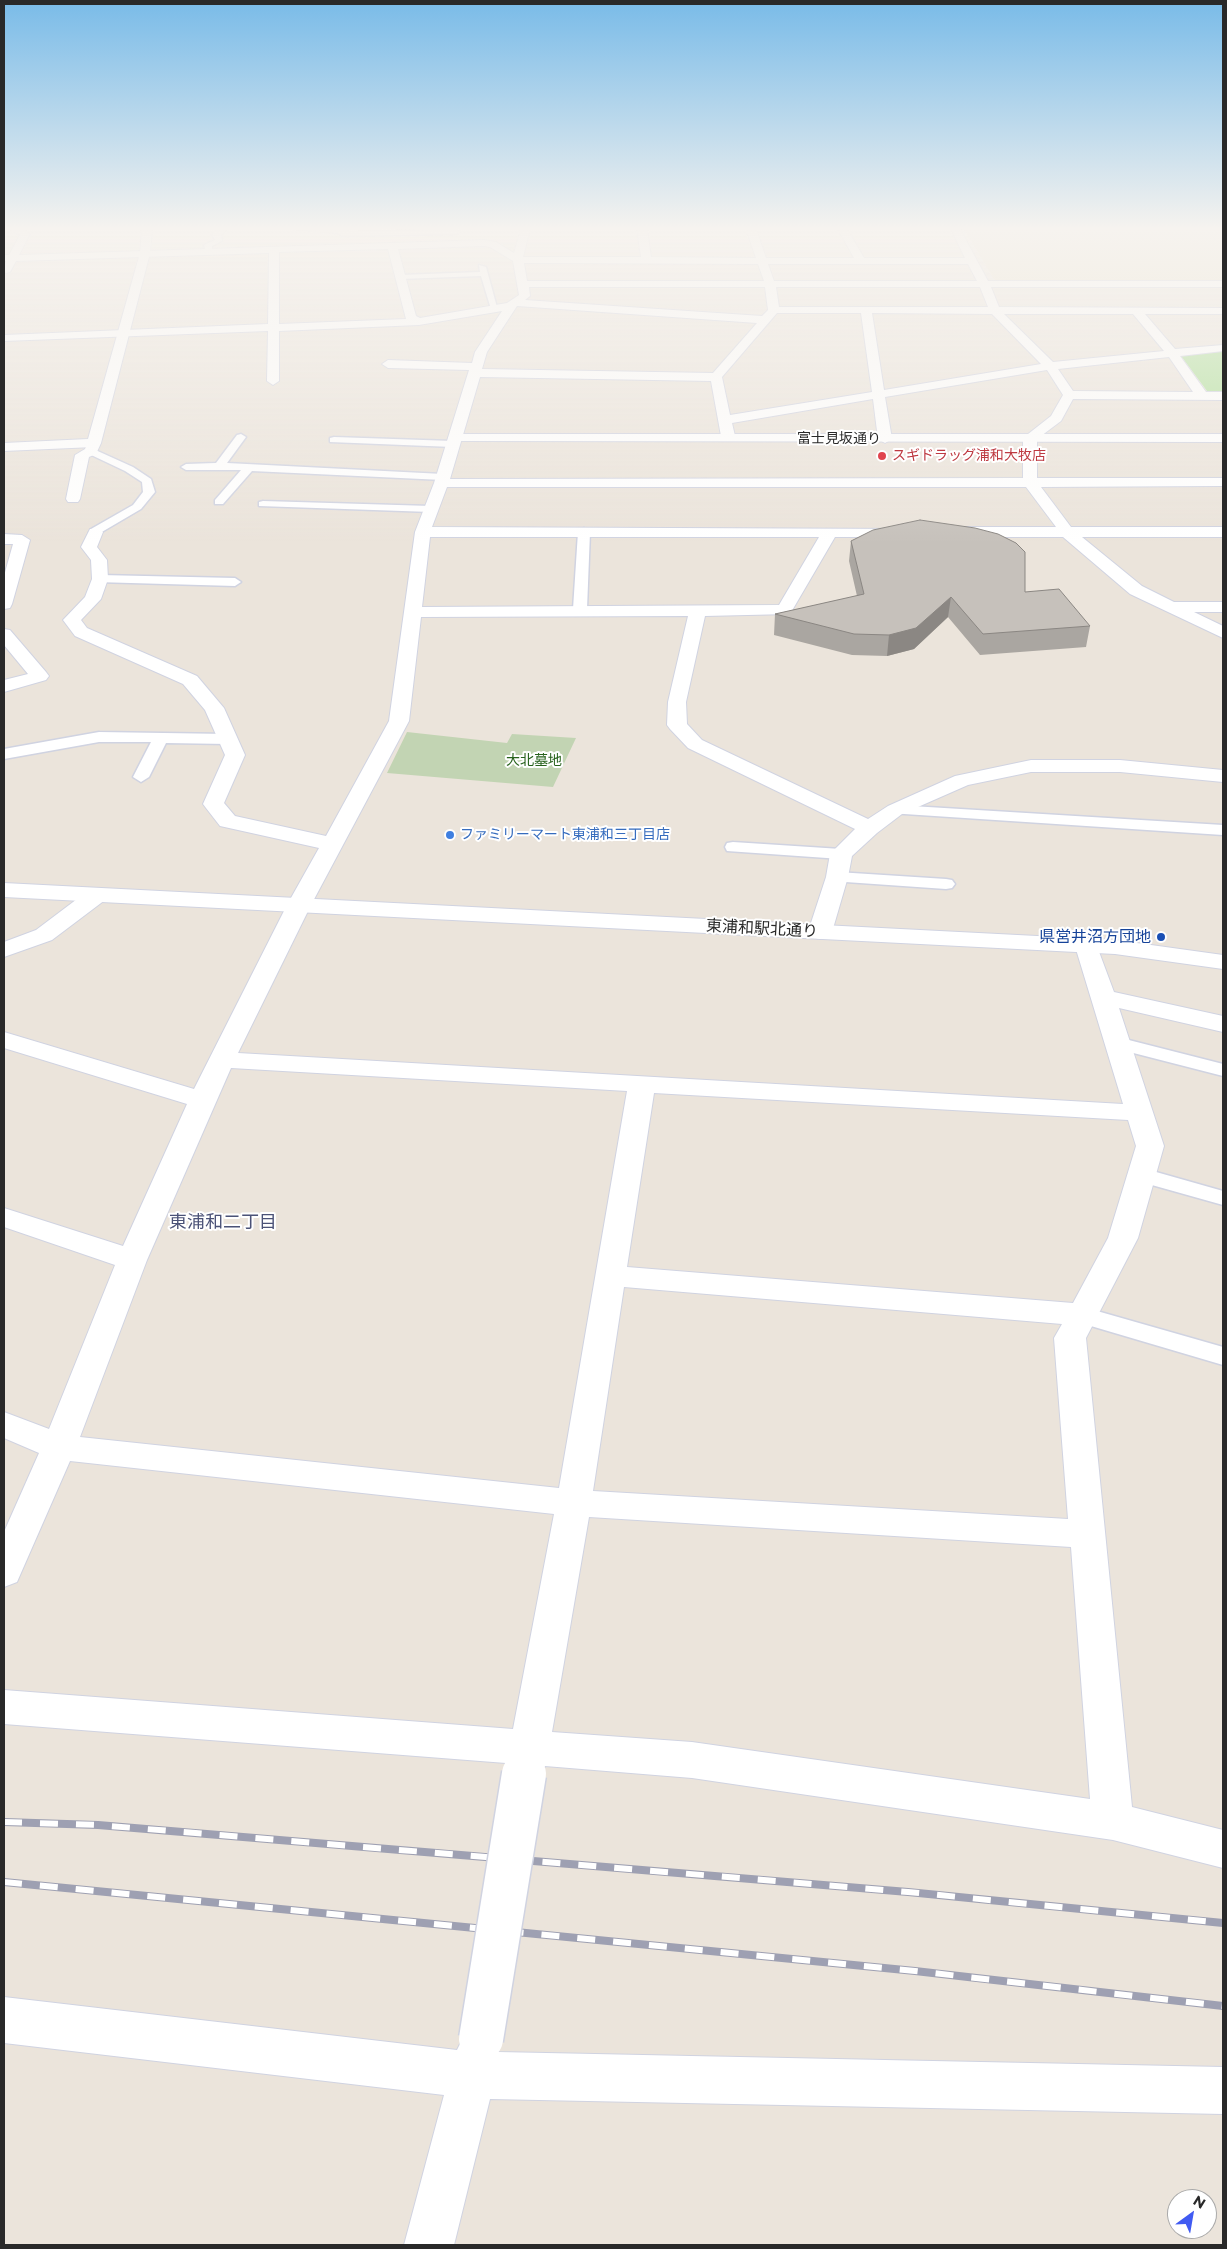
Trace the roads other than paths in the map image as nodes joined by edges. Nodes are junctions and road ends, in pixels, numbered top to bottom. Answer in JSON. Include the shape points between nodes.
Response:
{"nodes":[{"id":1,"x":123,"y":334,"type":"joint"},
{"id":2,"x":272,"y":334,"type":"edge"},
{"id":3,"x":493,"y":334,"type":"edge"},
{"id":4,"x":754,"y":334,"type":"edge"},
{"id":5,"x":870,"y":334,"type":"edge"},
{"id":6,"x":1018,"y":334,"type":"edge"},
{"id":7,"x":1156,"y":334,"type":"edge"},
{"id":8,"x":4,"y":338,"type":"edge"},
{"id":9,"x":1223,"y":348,"type":"edge"},
{"id":10,"x":1172,"y":353,"type":"junction"},
{"id":11,"x":388,"y":364,"type":"dead end"},
{"id":12,"x":1050,"y":366,"type":"junction"},
{"id":13,"x":476,"y":370,"type":"junction"},
{"id":14,"x":716,"y":377,"type":"junction"},
{"id":15,"x":273,"y":382,"type":"dead end"},
{"id":16,"x":879,"y":394,"type":"junction"},
{"id":17,"x":1069,"y":395,"type":"junction"},
{"id":18,"x":1202,"y":396,"type":"junction"},
{"id":19,"x":1223,"y":396,"type":"edge"},
{"id":20,"x":725,"y":420,"type":"junction"},
{"id":21,"x":241,"y":437,"type":"dead end"},
{"id":22,"x":1030,"y":438,"type":"junction"},
{"id":23,"x":1223,"y":438,"type":"edge"},
{"id":24,"x":729,"y":439,"type":"junction"},
{"id":25,"x":885,"y":439,"type":"junction"},
{"id":26,"x":334,"y":440,"type":"dead end"},
{"id":27,"x":454,"y":441,"type":"junction"},
{"id":28,"x":4,"y":447,"type":"edge"},
{"id":29,"x":92,"y":447,"type":"junction"},
{"id":30,"x":219,"y":466,"type":"junction"},
{"id":31,"x":186,"y":467,"type":"dead end"},
{"id":32,"x":249,"y":468,"type":"junction"},
{"id":33,"x":442,"y":480,"type":"junction"},
{"id":34,"x":1030,"y":482,"type":"junction"},
{"id":35,"x":1223,"y":482,"type":"edge"},
{"id":36,"x":73,"y":499,"type":"dead end"},
{"id":37,"x":219,"y":502,"type":"dead end"},
{"id":38,"x":263,"y":504,"type":"dead end"},
{"id":39,"x":431,"y":509,"type":"junction"},
{"id":40,"x":96,"y":532,"type":"joint"},
{"id":41,"x":422,"y":532,"type":"junction"},
{"id":42,"x":584,"y":532,"type":"junction"},
{"id":43,"x":830,"y":532,"type":"junction"},
{"id":44,"x":919,"y":532,"type":"edge"},
{"id":45,"x":939,"y":532,"type":"edge"},
{"id":46,"x":1067,"y":532,"type":"junction"},
{"id":47,"x":1223,"y":532,"type":"edge"},
{"id":48,"x":4,"y":539,"type":"edge"},
{"id":49,"x":9,"y":568,"type":"edge"},
{"id":50,"x":100,"y":579,"type":"junction"},
{"id":51,"x":235,"y":582,"type":"dead end"},
{"id":52,"x":4,"y":604,"type":"edge"},
{"id":53,"x":1170,"y":607,"type":"junction"},
{"id":54,"x":1223,"y":607,"type":"edge"},
{"id":55,"x":580,"y":610,"type":"junction"},
{"id":56,"x":698,"y":610,"type":"junction"},
{"id":57,"x":412,"y":612,"type":"junction"},
{"id":58,"x":1223,"y":633,"type":"edge"},
{"id":59,"x":4,"y":634,"type":"edge"},
{"id":60,"x":4,"y":686,"type":"edge"},
{"id":61,"x":160,"y":738,"type":"junction"},
{"id":62,"x":228,"y":739,"type":"junction"},
{"id":63,"x":4,"y":754,"type":"edge"},
{"id":64,"x":1223,"y":776,"type":"edge"},
{"id":65,"x":141,"y":777,"type":"dead end"},
{"id":66,"x":895,"y":810,"type":"junction"},
{"id":67,"x":869,"y":828,"type":"junction"},
{"id":68,"x":1223,"y":830,"type":"edge"},
{"id":69,"x":333,"y":844,"type":"junction"},
{"id":70,"x":733,"y":847,"type":"dead end"},
{"id":71,"x":841,"y":854,"type":"junction"},
{"id":72,"x":837,"y":877,"type":"junction"},
{"id":73,"x":946,"y":884,"type":"dead end"},
{"id":74,"x":4,"y":890,"type":"edge"},
{"id":75,"x":97,"y":895,"type":"junction"},
{"id":76,"x":299,"y":905,"type":"junction"},
{"id":77,"x":820,"y":932,"type":"junction"},
{"id":78,"x":1087,"y":946,"type":"junction"},
{"id":79,"x":4,"y":950,"type":"edge"},
{"id":80,"x":1223,"y":962,"type":"edge"},
{"id":81,"x":1103,"y":997,"type":"junction"},
{"id":82,"x":1223,"y":1024,"type":"edge"},
{"id":83,"x":4,"y":1040,"type":"edge"},
{"id":84,"x":1117,"y":1043,"type":"junction"},
{"id":85,"x":221,"y":1060,"type":"junction"},
{"id":86,"x":1223,"y":1070,"type":"edge"},
{"id":87,"x":642,"y":1083,"type":"junction"},
{"id":88,"x":202,"y":1100,"type":"junction"},
{"id":89,"x":1140,"y":1113,"type":"junction"},
{"id":90,"x":1142,"y":1175,"type":"junction"},
{"id":91,"x":1223,"y":1198,"type":"edge"},
{"id":92,"x":4,"y":1218,"type":"edge"},
{"id":93,"x":132,"y":1260,"type":"junction"},
{"id":94,"x":611,"y":1276,"type":"junction"},
{"id":95,"x":1083,"y":1315,"type":"junction"},
{"id":96,"x":1223,"y":1356,"type":"edge"},
{"id":97,"x":4,"y":1424,"type":"edge"},
{"id":98,"x":59,"y":1447,"type":"junction"},
{"id":99,"x":574,"y":1502,"type":"junction"},
{"id":100,"x":1088,"y":1534,"type":"junction"},
{"id":101,"x":4,"y":1572,"type":"edge"},
{"id":102,"x":4,"y":1707,"type":"edge"},
{"id":103,"x":527,"y":1761,"type":"junction"},
{"id":104,"x":1113,"y":1821,"type":"junction"},
{"id":105,"x":1223,"y":1849,"type":"edge"},
{"id":106,"x":4,"y":2020,"type":"edge"},
{"id":107,"x":477,"y":2057,"type":"junction"},
{"id":108,"x":1223,"y":2091,"type":"edge"},
{"id":109,"x":429,"y":2245,"type":"edge"}],
"edges":[{"from":1,"to":8,"type":"street"},
{"from":1,"to":29,"type":"street"},
{"from":2,"to":15,"type":"street"},
{"from":3,"to":13,"type":"street","via":[[481,352]]},
{"from":4,"to":14,"type":"street"},
{"from":5,"to":16,"type":"street"},
{"from":6,"to":12,"type":"street"},
{"from":7,"to":10,"type":"street"},
{"from":9,"to":10,"type":"street"},
{"from":10,"to":12,"type":"street"},
{"from":10,"to":18,"type":"street"},
{"from":11,"to":13,"type":"street"},
{"from":12,"to":16,"type":"street"},
{"from":12,"to":17,"type":"street"},
{"from":13,"to":14,"type":"street"},
{"from":13,"to":27,"type":"street"},
{"from":14,"to":20,"type":"street"},
{"from":16,"to":20,"type":"street"},
{"from":16,"to":25,"type":"street"},
{"from":17,"to":18,"type":"street"},
{"from":17,"to":22,"type":"street","via":[[1056,418]]},
{"from":18,"to":19,"type":"street"},
{"from":20,"to":24,"type":"street"},
{"from":21,"to":30,"type":"lane"},
{"from":22,"to":23,"type":"street","name":"富士見坂通り"},
{"from":22,"to":25,"type":"street","name":"富士見坂通り"},
{"from":22,"to":34,"type":"street"},
{"from":24,"to":25,"type":"street","name":"富士見坂通り"},
{"from":24,"to":27,"type":"street","name":"富士見坂通り"},
{"from":26,"to":27,"type":"lane"},
{"from":27,"to":33,"type":"street"},
{"from":28,"to":29,"type":"street"},
{"from":29,"to":36,"type":"street","via":[[82,455]]},
{"from":29,"to":40,"type":"lane","via":[[147,482],[149,492],[137,507]]},
{"from":30,"to":31,"type":"lane"},
{"from":30,"to":32,"type":"lane"},
{"from":32,"to":33,"type":"lane"},
{"from":32,"to":37,"type":"lane"},
{"from":33,"to":34,"type":"street"},
{"from":33,"to":39,"type":"street"},
{"from":34,"to":35,"type":"street"},
{"from":34,"to":46,"type":"street"},
{"from":38,"to":39,"type":"lane"},
{"from":39,"to":41,"type":"street"},
{"from":40,"to":50,"type":"street","via":[[89,548],[99,560]]},
{"from":41,"to":42,"type":"street"},
{"from":41,"to":57,"type":"street"},
{"from":42,"to":43,"type":"street"},
{"from":42,"to":55,"type":"lane"},
{"from":43,"to":44,"type":"street"},
{"from":43,"to":56,"type":"street","via":[[784,610]]},
{"from":45,"to":46,"type":"street"},
{"from":46,"to":47,"type":"street"},
{"from":46,"to":53,"type":"street","via":[[1136,590]]},
{"from":48,"to":49,"type":"street","via":[[22,540]]},
{"from":49,"to":52,"type":"street"},
{"from":50,"to":51,"type":"lane"},
{"from":50,"to":62,"type":"street","via":[[93,599],[72,620],[81,632],[190,680],[214,708]]},
{"from":53,"to":54,"type":"street"},
{"from":53,"to":58,"type":"street"},
{"from":55,"to":56,"type":"street"},
{"from":55,"to":57,"type":"street"},
{"from":56,"to":67,"type":"street","via":[[676,702],[677,726],[695,744]]},
{"from":57,"to":69,"type":"street","via":[[399,721]]},
{"from":59,"to":60,"type":"street","via":[[40,676]]},
{"from":61,"to":62,"type":"lane"},
{"from":61,"to":63,"type":"lane","via":[[99,736]]},
{"from":61,"to":65,"type":"lane"},
{"from":62,"to":69,"type":"street","via":[[236,755],[214,804],[228,821]]},
{"from":64,"to":66,"type":"street","via":[[1120,766],[1030,766],[962,780]]},
{"from":66,"to":67,"type":"street"},
{"from":66,"to":68,"type":"lane"},
{"from":67,"to":71,"type":"street"},
{"from":69,"to":76,"type":"street"},
{"from":70,"to":71,"type":"lane"},
{"from":71,"to":72,"type":"street"},
{"from":72,"to":73,"type":"lane"},
{"from":72,"to":77,"type":"street"},
{"from":74,"to":75,"type":"street","name":"東浦和駅北通り"},
{"from":75,"to":76,"type":"street","name":"東浦和駅北通り"},
{"from":75,"to":79,"type":"street","via":[[44,935]]},
{"from":76,"to":77,"type":"street","name":"東浦和駅北通り"},
{"from":76,"to":85,"type":"street"},
{"from":77,"to":78,"type":"street","name":"東浦和駅北通り"},
{"from":78,"to":80,"type":"street","name":"東浦和駅北通り"},
{"from":78,"to":81,"type":"street"},
{"from":81,"to":82,"type":"street"},
{"from":81,"to":84,"type":"street"},
{"from":83,"to":88,"type":"street"},
{"from":84,"to":86,"type":"lane"},
{"from":84,"to":89,"type":"street"},
{"from":85,"to":87,"type":"street"},
{"from":85,"to":88,"type":"street"},
{"from":87,"to":89,"type":"street"},
{"from":87,"to":94,"type":"street"},
{"from":88,"to":93,"type":"street"},
{"from":89,"to":90,"type":"street","via":[[1150,1146]]},
{"from":90,"to":91,"type":"lane"},
{"from":90,"to":95,"type":"street","via":[[1123,1238]]},
{"from":92,"to":93,"type":"street"},
{"from":93,"to":98,"type":"street"},
{"from":94,"to":95,"type":"street"},
{"from":94,"to":99,"type":"street"},
{"from":95,"to":96,"type":"lane"},
{"from":95,"to":100,"type":"street","via":[[1070,1338]]},
{"from":97,"to":98,"type":"street"},
{"from":98,"to":99,"type":"street"},
{"from":98,"to":101,"type":"street"},
{"from":99,"to":100,"type":"street"},
{"from":99,"to":103,"type":"street"},
{"from":100,"to":104,"type":"street"},
{"from":102,"to":103,"type":"street"},
{"from":103,"to":104,"type":"street","via":[[692,1760]]},
{"from":103,"to":107,"type":"street","bridge":true},
{"from":104,"to":105,"type":"street"},
{"from":106,"to":107,"type":"street"},
{"from":107,"to":108,"type":"street"},
{"from":107,"to":109,"type":"street"}]}
